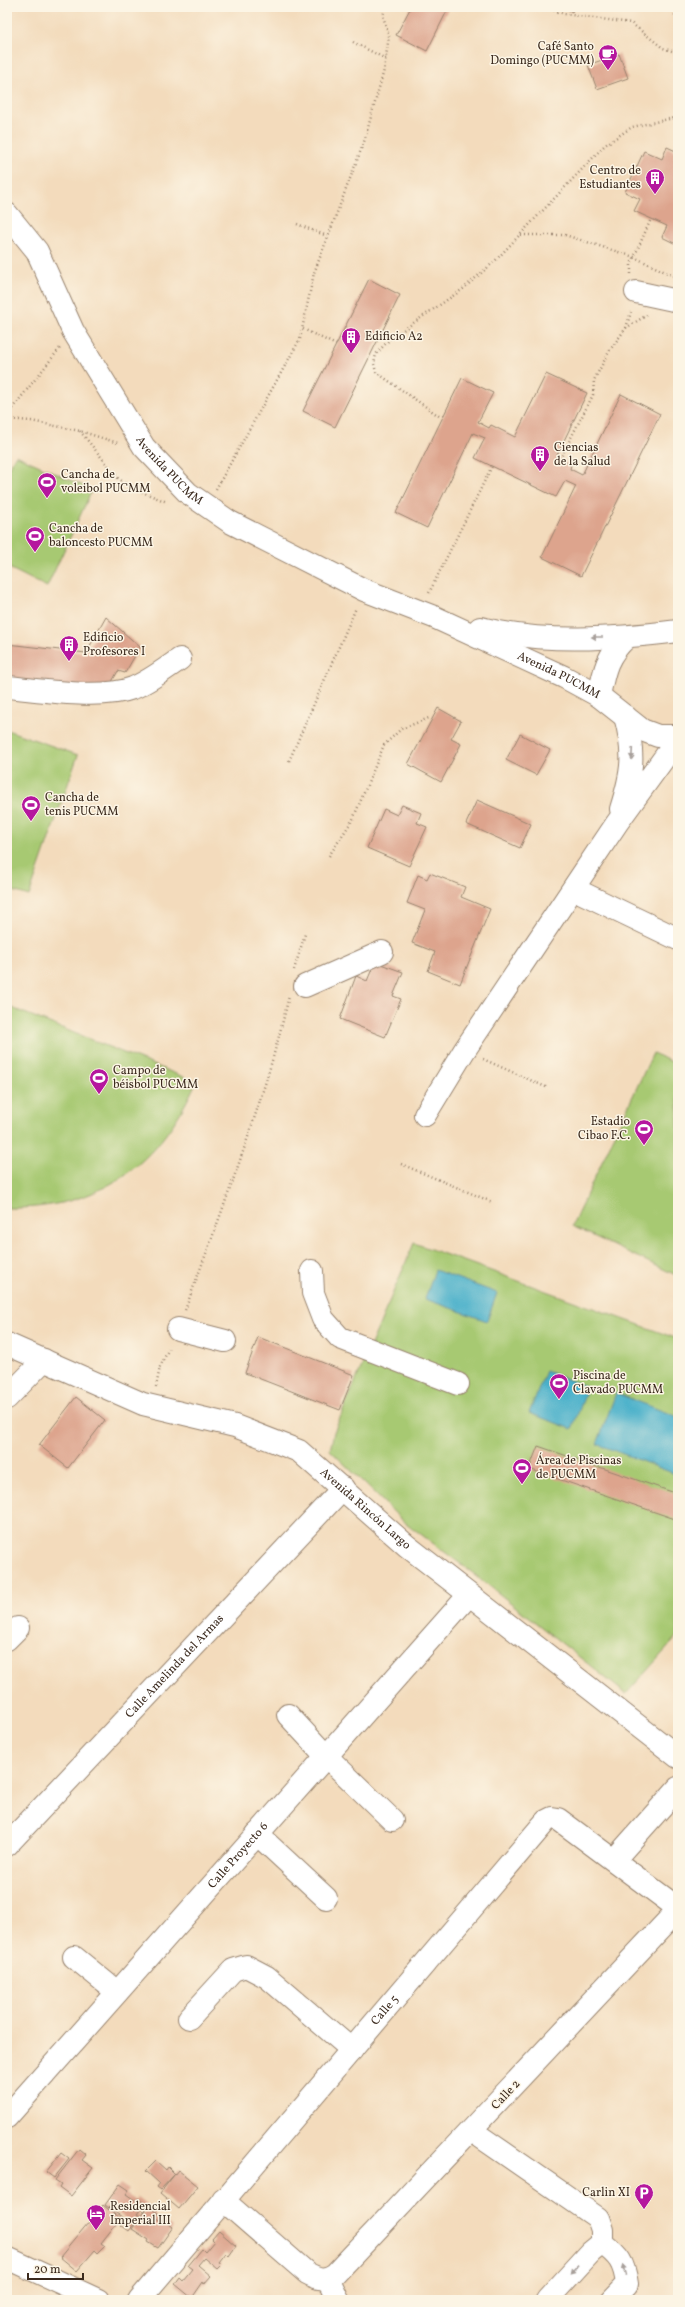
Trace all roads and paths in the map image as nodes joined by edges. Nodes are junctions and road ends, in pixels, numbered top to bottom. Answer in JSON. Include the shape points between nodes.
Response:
{"nodes":[{"id":1,"x":385,"y":7,"type":"edge"},
{"id":2,"x":546,"y":7,"type":"edge"},
{"id":3,"x":671,"y":7,"type":"edge"},
{"id":4,"x":678,"y":22,"type":"edge"},
{"id":5,"x":353,"y":42,"type":"dead end"},
{"id":6,"x":678,"y":53,"type":"edge"},
{"id":7,"x":386,"y":59,"type":"junction"},
{"id":8,"x":678,"y":117,"type":"edge"},
{"id":9,"x":7,"y":214,"type":"edge"},
{"id":10,"x":297,"y":224,"type":"dead end"},
{"id":11,"x":521,"y":235,"type":"junction"},
{"id":12,"x":327,"y":236,"type":"junction"},
{"id":13,"x":678,"y":278,"type":"edge"},
{"id":14,"x":636,"y":292,"type":"dead end"},
{"id":15,"x":678,"y":301,"type":"edge"},
{"id":16,"x":653,"y":313,"type":"dead end"},
{"id":17,"x":303,"y":329,"type":"junction"},
{"id":18,"x":65,"y":342,"type":"dead end"},
{"id":19,"x":336,"y":345,"type":"dead end"},
{"id":20,"x":7,"y":415,"type":"edge"},
{"id":21,"x":439,"y":416,"type":"dead end"},
{"id":22,"x":7,"y":418,"type":"edge"},
{"id":23,"x":80,"y":431,"type":"junction"},
{"id":24,"x":144,"y":448,"type":"junction"},
{"id":25,"x":560,"y":459,"type":"dead end"},
{"id":26,"x":492,"y":466,"type":"dead end"},
{"id":27,"x":172,"y":503,"type":"dead end"},
{"id":28,"x":206,"y":505,"type":"junction"},
{"id":29,"x":358,"y":602,"type":"dead end"},
{"id":30,"x":427,"y":614,"type":"junction"},
{"id":31,"x":678,"y":631,"type":"edge"},
{"id":32,"x":627,"y":637,"type":"junction"},
{"id":33,"x":180,"y":659,"type":"dead end"},
{"id":34,"x":7,"y":687,"type":"edge"},
{"id":35,"x":599,"y":696,"type":"junction"},
{"id":36,"x":625,"y":716,"type":"junction"},
{"id":37,"x":429,"y":718,"type":"dead end"},
{"id":38,"x":678,"y":737,"type":"edge"},
{"id":39,"x":290,"y":761,"type":"dead end"},
{"id":40,"x":617,"y":823,"type":"junction"},
{"id":41,"x":329,"y":856,"type":"dead end"},
{"id":42,"x":574,"y":889,"type":"junction"},
{"id":43,"x":305,"y":934,"type":"dead end"},
{"id":44,"x":678,"y":939,"type":"edge"},
{"id":45,"x":382,"y":952,"type":"dead end"},
{"id":46,"x":298,"y":988,"type":"junction"},
{"id":47,"x":464,"y":1051,"type":"junction"},
{"id":48,"x":548,"y":1088,"type":"dead end"},
{"id":49,"x":425,"y":1115,"type":"dead end"},
{"id":50,"x":401,"y":1164,"type":"dead end"},
{"id":51,"x":492,"y":1202,"type":"dead end"},
{"id":52,"x":312,"y":1271,"type":"dead end"},
{"id":53,"x":178,"y":1329,"type":"junction"},
{"id":54,"x":225,"y":1341,"type":"dead end"},
{"id":55,"x":7,"y":1344,"type":"edge"},
{"id":56,"x":44,"y":1360,"type":"junction"},
{"id":57,"x":458,"y":1384,"type":"dead end"},
{"id":58,"x":7,"y":1398,"type":"edge"},
{"id":59,"x":152,"y":1407,"type":"junction"},
{"id":60,"x":343,"y":1488,"type":"junction"},
{"id":61,"x":469,"y":1594,"type":"junction"},
{"id":62,"x":288,"y":1715,"type":"dead end"},
{"id":63,"x":326,"y":1756,"type":"junction"},
{"id":64,"x":678,"y":1757,"type":"edge"},
{"id":65,"x":678,"y":1788,"type":"edge"},
{"id":66,"x":392,"y":1820,"type":"dead end"},
{"id":67,"x":257,"y":1834,"type":"junction"},
{"id":68,"x":7,"y":1845,"type":"edge"},
{"id":69,"x":614,"y":1860,"type":"junction"},
{"id":70,"x":326,"y":1898,"type":"dead end"},
{"id":71,"x":74,"y":1957,"type":"dead end"},
{"id":72,"x":117,"y":1992,"type":"junction"},
{"id":73,"x":189,"y":2018,"type":"dead end"},
{"id":74,"x":352,"y":2050,"type":"junction"},
{"id":75,"x":7,"y":2117,"type":"edge"},
{"id":76,"x":472,"y":2131,"type":"junction"},
{"id":77,"x":223,"y":2200,"type":"junction"},
{"id":78,"x":602,"y":2244,"type":"junction"},
{"id":79,"x":7,"y":2258,"type":"edge"},
{"id":80,"x":328,"y":2279,"type":"junction"},
{"id":81,"x":98,"y":2300,"type":"edge"},
{"id":82,"x":139,"y":2300,"type":"edge"},
{"id":83,"x":338,"y":2300,"type":"edge"},
{"id":84,"x":547,"y":2300,"type":"edge"},
{"id":85,"x":612,"y":2300,"type":"edge"}],
"edges":[{"from":1,"to":7,"type":"path","via":[[383,16],[389,36]]},
{"from":2,"to":6,"type":"path","via":[[564,14],[631,23],[663,48]]},
{"from":3,"to":4,"type":"path"},
{"from":5,"to":7,"type":"path"},
{"from":7,"to":12,"type":"path","via":[[364,142]]},
{"from":8,"to":11,"type":"path","via":[[632,126],[615,137],[574,175]]},
{"from":9,"to":24,"type":"street","name":"Avenida PUCMM","via":[[37,251],[73,331]]},
{"from":10,"to":12,"type":"path"},
{"from":11,"to":13,"type":"path","via":[[565,235],[634,257]]},
{"from":11,"to":21,"type":"path","via":[[463,288],[390,339],[376,354],[376,372]]},
{"from":12,"to":17,"type":"path","via":[[314,273]]},
{"from":14,"to":15,"type":"street"},
{"from":16,"to":25,"type":"path","via":[[626,328],[610,350],[594,380],[593,395]]},
{"from":17,"to":19,"type":"path"},
{"from":17,"to":28,"type":"path","via":[[291,355]]},
{"from":18,"to":20,"type":"path"},
{"from":22,"to":23,"type":"path"},
{"from":23,"to":24,"type":"path"},
{"from":23,"to":27,"type":"path","via":[[118,478],[137,490]]},
{"from":24,"to":28,"type":"street","name":"Avenida PUCMM","via":[[188,493]]},
{"from":26,"to":30,"type":"path"},
{"from":28,"to":30,"type":"street","name":"Avenida PUCMM","via":[[230,522],[364,590]]},
{"from":29,"to":39,"type":"path"},
{"from":32,"to":30,"type":"street","name":"Avenida PUCMM","one_way":true,"via":[[555,638],[504,634]]},
{"from":30,"to":35,"type":"street","name":"Avenida PUCMM","via":[[564,677]]},
{"from":31,"to":32,"type":"street","name":"Avenida PUCMM"},
{"from":32,"to":35,"type":"street","via":[[617,646],[606,664]]},
{"from":33,"to":34,"type":"street","via":[[145,682],[118,692],[75,693]]},
{"from":35,"to":36,"type":"street","name":"Avenida PUCMM"},
{"from":36,"to":38,"type":"street","name":"Avenida PUCMM","via":[[642,730]]},
{"from":36,"to":40,"type":"street","one_way":true,"via":[[632,743],[630,778]]},
{"from":37,"to":41,"type":"path","via":[[401,729],[384,745],[354,819]]},
{"from":38,"to":40,"type":"street"},
{"from":40,"to":42,"type":"street"},
{"from":42,"to":44,"type":"street"},
{"from":42,"to":47,"type":"street"},
{"from":43,"to":46,"type":"path","via":[[294,965]]},
{"from":45,"to":46,"type":"street"},
{"from":46,"to":53,"type":"path"},
{"from":47,"to":48,"type":"path"},
{"from":47,"to":49,"type":"street"},
{"from":50,"to":51,"type":"path"},
{"from":52,"to":57,"type":"street","via":[[313,1293],[323,1319],[340,1338]]},
{"from":53,"to":54,"type":"street"},
{"from":53,"to":59,"type":"path","via":[[160,1367]]},
{"from":55,"to":56,"type":"street","name":"Avenida Rincón Largo"},
{"from":56,"to":58,"type":"street"},
{"from":56,"to":59,"type":"street","name":"Avenida Rincón Largo"},
{"from":59,"to":60,"type":"street","name":"Avenida Rincón Largo","via":[[236,1426],[299,1451]]},
{"from":60,"to":61,"type":"street","name":"Avenida Rincón Largo","via":[[407,1546]]},
{"from":60,"to":68,"type":"street","name":"Calle Amelinda del Armas"},
{"from":61,"to":63,"type":"street","name":"Calle Proyecto 6"},
{"from":61,"to":64,"type":"street","name":"Avenida Rincón Largo"},
{"from":62,"to":63,"type":"street"},
{"from":63,"to":66,"type":"street"},
{"from":63,"to":67,"type":"street","name":"Calle Proyecto 6"},
{"from":65,"to":69,"type":"street"},
{"from":67,"to":70,"type":"street"},
{"from":67,"to":72,"type":"street","name":"Calle Proyecto 6"},
{"from":69,"to":74,"type":"street","name":"Calle 5","via":[[558,1819],[552,1818],[546,1822]]},
{"from":69,"to":76,"type":"street","name":"Calle 2","via":[[675,1906],[675,1912]]},
{"from":71,"to":72,"type":"street"},
{"from":72,"to":75,"type":"street","name":"Calle Proyecto 6"},
{"from":73,"to":74,"type":"street","via":[[233,1970],[246,1966],[267,1977]]},
{"from":74,"to":77,"type":"street","name":"Calle 5"},
{"from":76,"to":78,"type":"street","via":[[598,2218],[602,2230]]},
{"from":76,"to":80,"type":"street","name":"Calle 2","via":[[369,2240]]},
{"from":77,"to":80,"type":"street","via":[[307,2273],[315,2278]]},
{"from":77,"to":82,"type":"street","name":"Calle 5"},
{"from":78,"to":84,"type":"street","one_way":true,"via":[[591,2252]]},
{"from":85,"to":78,"type":"street","one_way":true,"via":[[627,2284],[625,2267],[615,2253]]},
{"from":79,"to":81,"type":"street"},
{"from":80,"to":83,"type":"street"}]}
